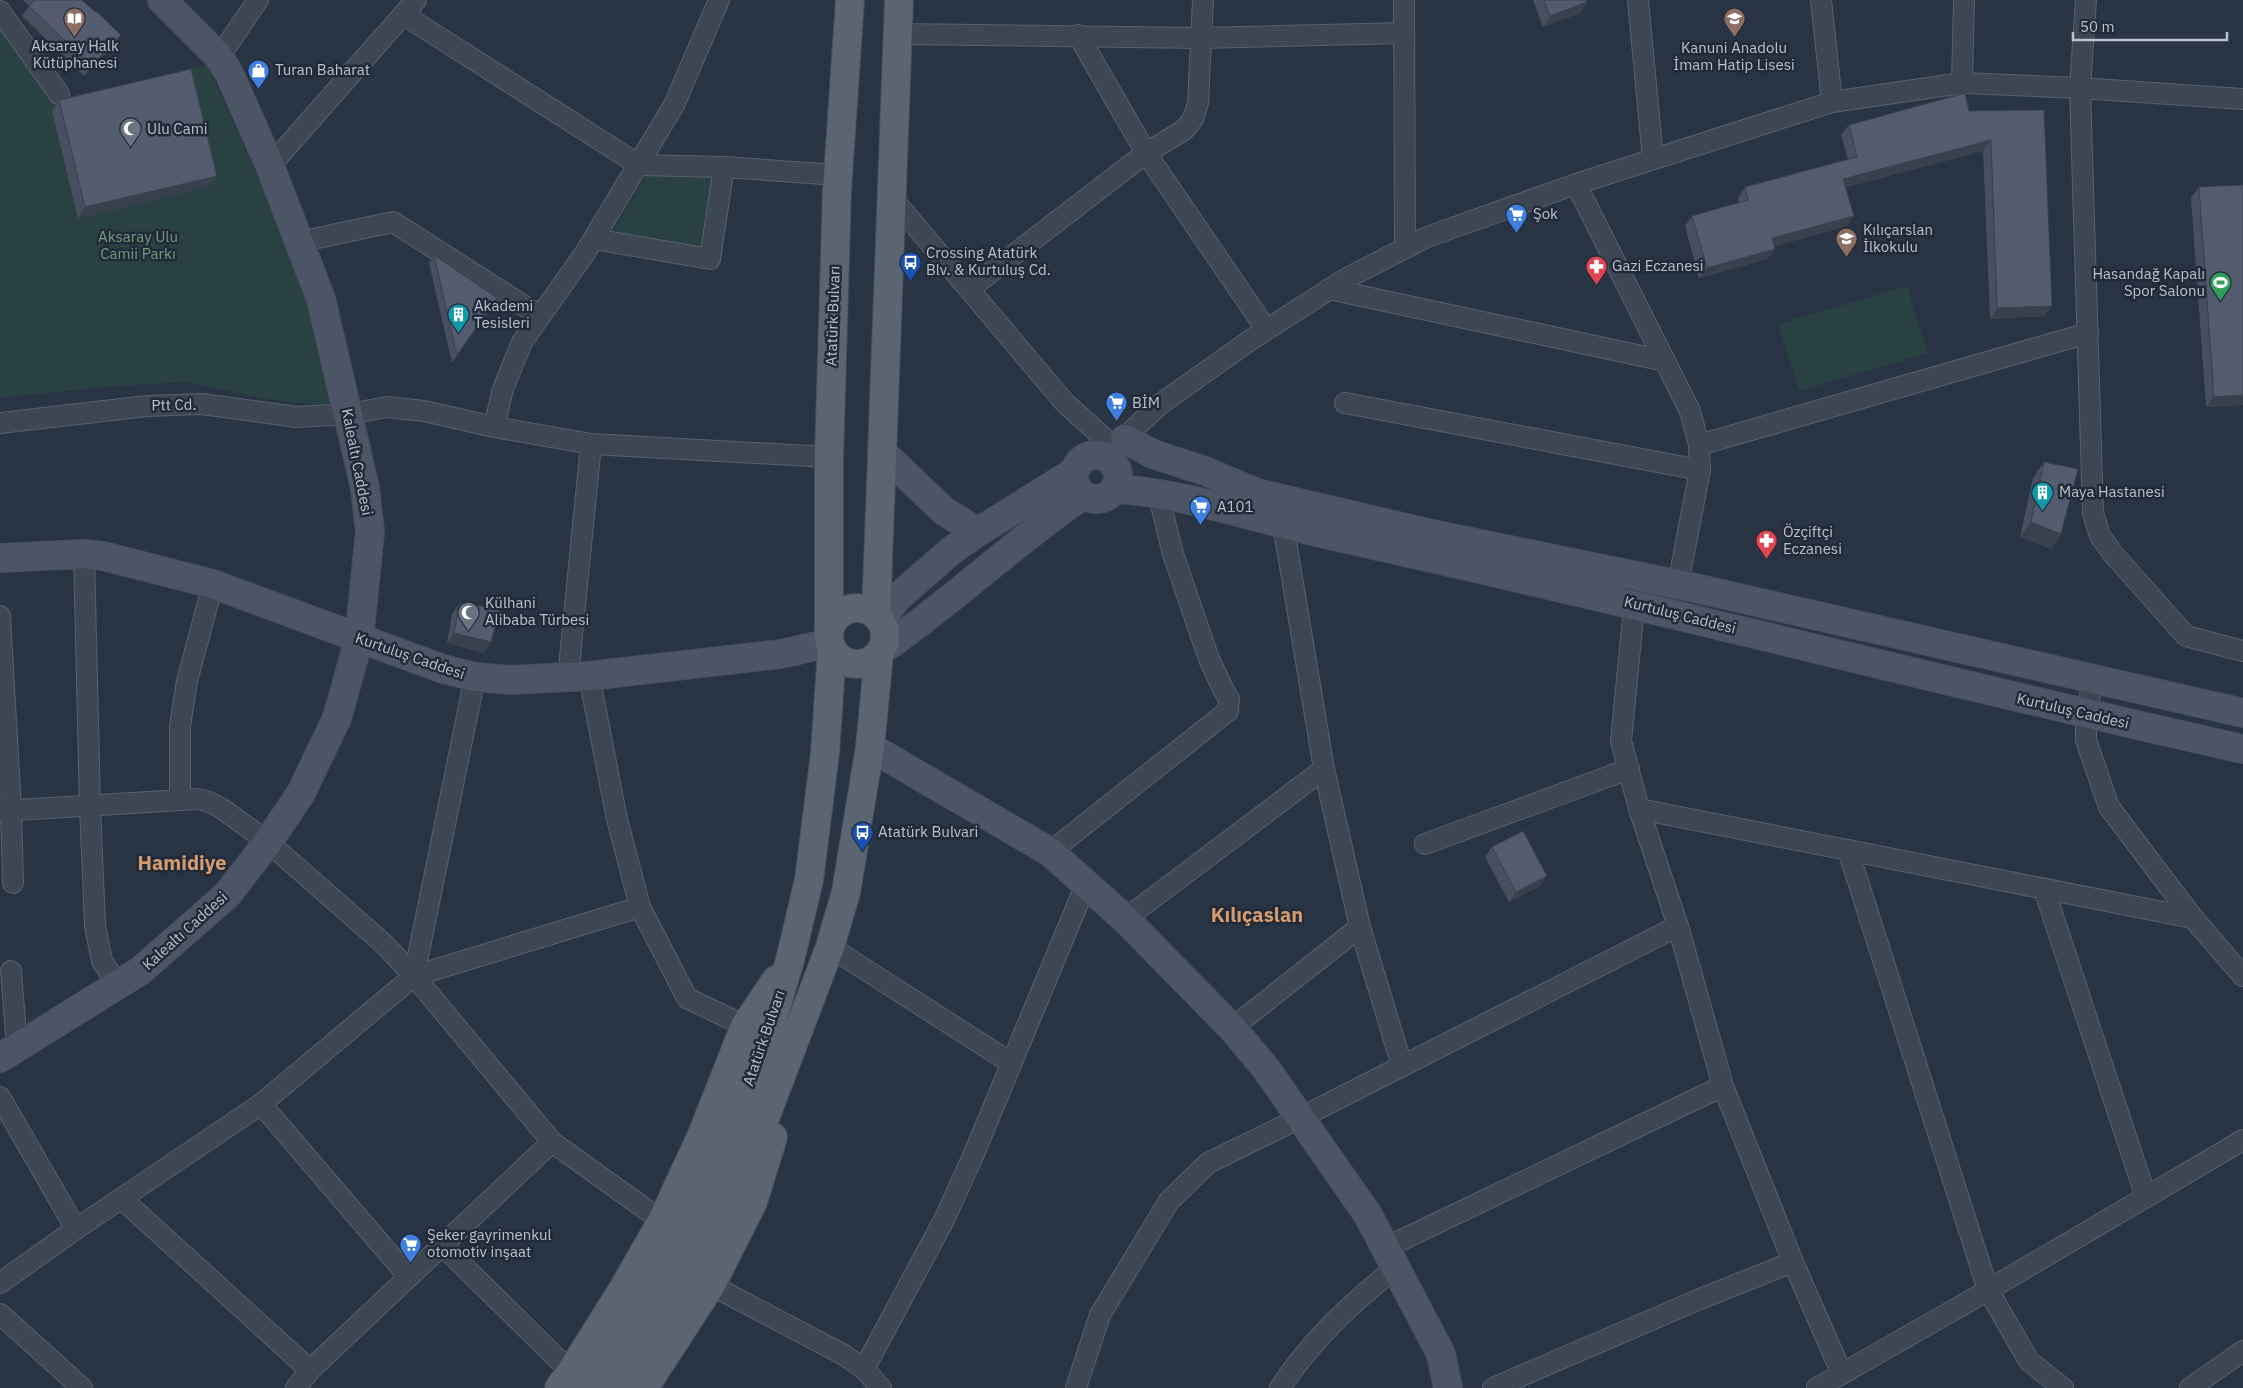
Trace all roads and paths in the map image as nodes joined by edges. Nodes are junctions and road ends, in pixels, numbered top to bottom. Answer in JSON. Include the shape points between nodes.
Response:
{"nodes":[{"id":1,"x":162,"y":0,"type":"edge"},
{"id":2,"x":258,"y":0,"type":"edge"},
{"id":3,"x":718,"y":0,"type":"edge"},
{"id":4,"x":850,"y":0,"type":"edge"},
{"id":5,"x":899,"y":0,"type":"edge"},
{"id":6,"x":1203,"y":0,"type":"edge"},
{"id":7,"x":1404,"y":0,"type":"edge"},
{"id":8,"x":1638,"y":0,"type":"edge"},
{"id":9,"x":1821,"y":0,"type":"edge"},
{"id":10,"x":1964,"y":0,"type":"edge"},
{"id":11,"x":2086,"y":0,"type":"edge"},
{"id":12,"x":410,"y":8,"type":"edge"},
{"id":13,"x":0,"y":11,"type":"edge"},
{"id":14,"x":1404,"y":33,"type":"junction"},
{"id":15,"x":898,"y":34,"type":"junction"},
{"id":16,"x":1078,"y":35,"type":"junction"},
{"id":17,"x":1201,"y":38,"type":"junction"},
{"id":18,"x":219,"y":57,"type":"junction"},
{"id":19,"x":1962,"y":83,"type":"junction"},
{"id":20,"x":2080,"y":88,"type":"junction"},
{"id":21,"x":59,"y":94,"type":"dead end"},
{"id":22,"x":2243,"y":99,"type":"edge"},
{"id":23,"x":1832,"y":102,"type":"junction"},
{"id":24,"x":1146,"y":153,"type":"junction"},
{"id":25,"x":1653,"y":159,"type":"junction"},
{"id":26,"x":639,"y":165,"type":"junction"},
{"id":27,"x":270,"y":166,"type":"junction"},
{"id":28,"x":724,"y":167,"type":"junction"},
{"id":29,"x":838,"y":175,"type":"junction"},
{"id":30,"x":1576,"y":184,"type":"junction"},
{"id":31,"x":892,"y":198,"type":"junction"},
{"id":32,"x":594,"y":239,"type":"junction"},
{"id":33,"x":298,"y":242,"type":"junction"},
{"id":34,"x":1405,"y":248,"type":"junction"},
{"id":35,"x":969,"y":289,"type":"junction"},
{"id":36,"x":1329,"y":289,"type":"junction"},
{"id":37,"x":540,"y":316,"type":"junction"},
{"id":38,"x":1266,"y":329,"type":"junction"},
{"id":39,"x":2088,"y":333,"type":"junction"},
{"id":40,"x":1665,"y":362,"type":"junction"},
{"id":41,"x":1345,"y":403,"type":"dead end"},
{"id":42,"x":349,"y":414,"type":"junction"},
{"id":43,"x":0,"y":423,"type":"edge"},
{"id":44,"x":494,"y":427,"type":"junction"},
{"id":45,"x":590,"y":444,"type":"junction"},
{"id":46,"x":1699,"y":445,"type":"junction"},
{"id":47,"x":1114,"y":448,"type":"junction"},
{"id":48,"x":883,"y":453,"type":"junction"},
{"id":49,"x":829,"y":457,"type":"junction"},
{"id":50,"x":1700,"y":470,"type":"junction"},
{"id":51,"x":1079,"y":484,"type":"junction"},
{"id":52,"x":1115,"y":489,"type":"junction"},
{"id":53,"x":1158,"y":493,"type":"junction"},
{"id":54,"x":1283,"y":524,"type":"junction"},
{"id":55,"x":978,"y":532,"type":"junction"},
{"id":56,"x":84,"y":554,"type":"junction"},
{"id":57,"x":0,"y":558,"type":"edge"},
{"id":58,"x":1637,"y":576,"type":"junction"},
{"id":59,"x":214,"y":584,"type":"junction"},
{"id":60,"x":1678,"y":584,"type":"junction"},
{"id":61,"x":1634,"y":604,"type":"junction"},
{"id":62,"x":0,"y":616,"type":"edge"},
{"id":63,"x":878,"y":618,"type":"junction"},
{"id":64,"x":359,"y":639,"type":"junction"},
{"id":65,"x":830,"y":641,"type":"junction"},
{"id":66,"x":2243,"y":651,"type":"edge"},
{"id":67,"x":881,"y":652,"type":"junction"},
{"id":68,"x":579,"y":677,"type":"junction"},
{"id":69,"x":475,"y":678,"type":"junction"},
{"id":70,"x":2093,"y":679,"type":"junction"},
{"id":71,"x":2243,"y":713,"type":"edge"},
{"id":72,"x":2086,"y":715,"type":"junction"},
{"id":73,"x":870,"y":747,"type":"junction"},
{"id":74,"x":2243,"y":749,"type":"edge"},
{"id":75,"x":1324,"y":768,"type":"junction"},
{"id":76,"x":1629,"y":769,"type":"junction"},
{"id":77,"x":180,"y":800,"type":"junction"},
{"id":78,"x":90,"y":806,"type":"junction"},
{"id":79,"x":1639,"y":809,"type":"junction"},
{"id":80,"x":6,"y":810,"type":"edge"},
{"id":81,"x":268,"y":842,"type":"junction"},
{"id":82,"x":1425,"y":844,"type":"dead end"},
{"id":83,"x":1848,"y":850,"type":"junction"},
{"id":84,"x":1050,"y":852,"type":"junction"},
{"id":85,"x":13,"y":883,"type":"dead end"},
{"id":86,"x":1086,"y":884,"type":"junction"},
{"id":87,"x":2044,"y":889,"type":"junction"},
{"id":88,"x":640,"y":907,"type":"junction"},
{"id":89,"x":1125,"y":918,"type":"junction"},
{"id":90,"x":2192,"y":918,"type":"junction"},
{"id":91,"x":1678,"y":926,"type":"junction"},
{"id":92,"x":1360,"y":927,"type":"junction"},
{"id":93,"x":830,"y":947,"type":"junction"},
{"id":94,"x":790,"y":960,"type":"junction"},
{"id":95,"x":11,"y":971,"type":"dead end"},
{"id":96,"x":414,"y":976,"type":"junction"},
{"id":97,"x":2243,"y":976,"type":"edge"},
{"id":98,"x":118,"y":985,"type":"junction"},
{"id":99,"x":745,"y":1026,"type":"junction"},
{"id":100,"x":1232,"y":1028,"type":"junction"},
{"id":101,"x":8,"y":1053,"type":"edge"},
{"id":102,"x":1011,"y":1063,"type":"junction"},
{"id":103,"x":1402,"y":1066,"type":"junction"},
{"id":104,"x":1723,"y":1086,"type":"junction"},
{"id":105,"x":0,"y":1097,"type":"edge"},
{"id":106,"x":261,"y":1104,"type":"junction"},
{"id":107,"x":1300,"y":1118,"type":"junction"},
{"id":108,"x":2243,"y":1140,"type":"edge"},
{"id":109,"x":552,"y":1142,"type":"junction"},
{"id":110,"x":2146,"y":1197,"type":"junction"},
{"id":111,"x":122,"y":1199,"type":"junction"},
{"id":112,"x":662,"y":1221,"type":"junction"},
{"id":113,"x":76,"y":1229,"type":"junction"},
{"id":114,"x":442,"y":1245,"type":"junction"},
{"id":115,"x":1390,"y":1258,"type":"junction"},
{"id":116,"x":1793,"y":1262,"type":"junction"},
{"id":117,"x":409,"y":1277,"type":"junction"},
{"id":118,"x":0,"y":1283,"type":"edge"},
{"id":119,"x":711,"y":1285,"type":"junction"},
{"id":120,"x":1988,"y":1290,"type":"junction"},
{"id":121,"x":0,"y":1314,"type":"edge"},
{"id":122,"x":2243,"y":1351,"type":"edge"},
{"id":123,"x":864,"y":1369,"type":"junction"},
{"id":124,"x":310,"y":1370,"type":"junction"},
{"id":125,"x":1842,"y":1374,"type":"junction"},
{"id":126,"x":571,"y":1383,"type":"edge"},
{"id":127,"x":82,"y":1388,"type":"edge"},
{"id":128,"x":296,"y":1388,"type":"edge"},
{"id":129,"x":613,"y":1388,"type":"edge"},
{"id":130,"x":644,"y":1388,"type":"edge"},
{"id":131,"x":881,"y":1388,"type":"edge"},
{"id":132,"x":1076,"y":1388,"type":"edge"},
{"id":133,"x":1280,"y":1388,"type":"edge"},
{"id":134,"x":1448,"y":1388,"type":"edge"},
{"id":135,"x":1494,"y":1388,"type":"edge"},
{"id":136,"x":1817,"y":1388,"type":"edge"},
{"id":137,"x":2063,"y":1388,"type":"edge"},
{"id":138,"x":2190,"y":1388,"type":"edge"}],
"edges":[{"from":1,"to":18,"type":"main road","name":"Kalealtı Caddesi"},
{"from":2,"to":18,"type":"street"},
{"from":3,"to":26,"type":"street","via":[[674,105]]},
{"from":4,"to":29,"type":"main road","name":"Atatürk Bulvarı"},
{"from":5,"to":15,"type":"main road"},
{"from":6,"to":17,"type":"street"},
{"from":7,"to":14,"type":"street"},
{"from":8,"to":25,"type":"street"},
{"from":9,"to":23,"type":"street"},
{"from":10,"to":19,"type":"street"},
{"from":11,"to":20,"type":"street"},
{"from":12,"to":26,"type":"street"},
{"from":12,"to":27,"type":"street"},
{"from":13,"to":21,"type":"street"},
{"from":14,"to":17,"type":"street"},
{"from":14,"to":34,"type":"street"},
{"from":15,"to":16,"type":"street"},
{"from":15,"to":31,"type":"main road"},
{"from":16,"to":17,"type":"street"},
{"from":16,"to":24,"type":"street"},
{"from":17,"to":24,"type":"street","via":[[1198,103],[1193,119],[1184,130]]},
{"from":18,"to":27,"type":"main road","name":"Kalealtı Caddesi"},
{"from":19,"to":20,"type":"street"},
{"from":19,"to":23,"type":"street"},
{"from":20,"to":22,"type":"street"},
{"from":20,"to":39,"type":"street"},
{"from":23,"to":25,"type":"street"},
{"from":24,"to":35,"type":"street"},
{"from":24,"to":38,"type":"street"},
{"from":25,"to":30,"type":"street"},
{"from":26,"to":28,"type":"street"},
{"from":26,"to":32,"type":"street"},
{"from":27,"to":33,"type":"main road","name":"Kalealtı Caddesi"},
{"from":28,"to":29,"type":"street"},
{"from":28,"to":32,"type":"street","via":[[710,259]]},
{"from":29,"to":49,"type":"main road","name":"Atatürk Bulvarı"},
{"from":30,"to":34,"type":"street","via":[[1427,237]]},
{"from":30,"to":40,"type":"street"},
{"from":31,"to":35,"type":"street"},
{"from":31,"to":48,"type":"main road"},
{"from":32,"to":37,"type":"street"},
{"from":33,"to":37,"type":"street","via":[[393,222]]},
{"from":33,"to":42,"type":"main road","name":"Kalealtı Caddesi","via":[[321,299]]},
{"from":34,"to":36,"type":"street"},
{"from":35,"to":47,"type":"street","via":[[1065,403]]},
{"from":36,"to":38,"type":"street"},
{"from":36,"to":40,"type":"street"},
{"from":37,"to":44,"type":"street","via":[[522,342],[503,389]]},
{"from":38,"to":47,"type":"street","via":[[1159,405]]},
{"from":39,"to":46,"type":"street"},
{"from":39,"to":66,"type":"street","via":[[2093,513],[2100,536],[2186,636]]},
{"from":40,"to":46,"type":"street","via":[[1690,410]]},
{"from":41,"to":50,"type":"street"},
{"from":42,"to":43,"type":"street","name":"Ptt Cd.","via":[[297,417],[202,404],[147,406]]},
{"from":42,"to":44,"type":"street","name":"Ptt Cd.","via":[[387,407],[424,411]]},
{"from":42,"to":64,"type":"main road","name":"Kalealtı Caddesi","via":[[365,488],[370,532]]},
{"from":44,"to":45,"type":"street","name":"Ptt Cd."},
{"from":45,"to":49,"type":"street","name":"Ptt Cd."},
{"from":45,"to":68,"type":"street"},
{"from":46,"to":50,"type":"street"},
{"from":47,"to":51,"type":"main road","via":[[1089,456],[1077,465]]},
{"from":47,"to":52,"type":"main road","via":[[1110,460],[1117,470]]},
{"from":47,"to":58,"type":"main road","via":[[1153,454],[1258,493],[1432,534]]},
{"from":48,"to":55,"type":"main road","via":[[944,512]]},
{"from":48,"to":63,"type":"main road"},
{"from":49,"to":65,"type":"main road","name":"Atatürk Bulvarı"},
{"from":50,"to":60,"type":"street"},
{"from":51,"to":52,"type":"main road","via":[[1092,499],[1105,498]]},
{"from":51,"to":55,"type":"main road"},
{"from":51,"to":67,"type":"main road","via":[[1006,554]]},
{"from":52,"to":53,"type":"main road","name":"Kurtuluş Caddesi"},
{"from":53,"to":54,"type":"main road","name":"Kurtuluş Caddesi"},
{"from":53,"to":84,"type":"street","via":[[1173,554],[1210,659],[1229,699],[1228,711]]},
{"from":54,"to":61,"type":"main road","name":"Kurtuluş Caddesi"},
{"from":54,"to":75,"type":"street"},
{"from":55,"to":63,"type":"main road","via":[[952,550]]},
{"from":56,"to":57,"type":"main road","name":"Kurtuluş Caddesi"},
{"from":56,"to":59,"type":"main road","name":"Kurtuluş Caddesi"},
{"from":56,"to":78,"type":"street"},
{"from":58,"to":60,"type":"main road"},
{"from":58,"to":61,"type":"street"},
{"from":59,"to":64,"type":"main road","name":"Kurtuluş Caddesi"},
{"from":59,"to":77,"type":"street","via":[[187,681],[180,726]]},
{"from":60,"to":70,"type":"main road"},
{"from":61,"to":72,"type":"main road","name":"Kurtuluş Caddesi"},
{"from":61,"to":76,"type":"street","via":[[1621,741]]},
{"from":62,"to":80,"type":"street"},
{"from":63,"to":65,"type":"main road","via":[[869,610],[852,608],[837,616]]},
{"from":63,"to":67,"type":"main road","via":[[886,635]]},
{"from":64,"to":69,"type":"main road","name":"Kurtuluş Caddesi"},
{"from":64,"to":81,"type":"main road","name":"Kalealtı Caddesi","via":[[337,718],[301,793]]},
{"from":65,"to":67,"type":"main road","via":[[838,657],[854,664],[872,660]]},
{"from":65,"to":68,"type":"main road","name":"Kurtuluş Caddesi","via":[[781,654]]},
{"from":65,"to":94,"type":"main road","name":"Atatürk Bulvarı","via":[[825,753],[809,880]]},
{"from":67,"to":73,"type":"main road","name":"Atatürk Bulvarı"},
{"from":68,"to":69,"type":"main road","name":"Kurtuluş Caddesi"},
{"from":68,"to":88,"type":"street"},
{"from":69,"to":96,"type":"street"},
{"from":70,"to":71,"type":"main road"},
{"from":70,"to":72,"type":"street"},
{"from":72,"to":74,"type":"main road","name":"Kurtuluş Caddesi"},
{"from":72,"to":90,"type":"street","via":[[2086,740],[2109,807]]},
{"from":73,"to":84,"type":"main road"},
{"from":73,"to":93,"type":"main road","name":"Atatürk Bulvarı","via":[[846,892]]},
{"from":75,"to":89,"type":"street"},
{"from":75,"to":92,"type":"street"},
{"from":76,"to":79,"type":"street"},
{"from":76,"to":82,"type":"street"},
{"from":77,"to":78,"type":"street"},
{"from":77,"to":81,"type":"street","via":[[210,802]]},
{"from":78,"to":80,"type":"street"},
{"from":78,"to":98,"type":"street","via":[[95,926],[102,962]]},
{"from":79,"to":83,"type":"street"},
{"from":79,"to":91,"type":"street"},
{"from":80,"to":85,"type":"street"},
{"from":81,"to":96,"type":"street","via":[[384,944]]},
{"from":81,"to":98,"type":"main road","name":"Kalealtı Caddesi","via":[[227,895],[140,971]]},
{"from":83,"to":87,"type":"street"},
{"from":83,"to":120,"type":"street"},
{"from":84,"to":86,"type":"main road"},
{"from":86,"to":89,"type":"main road"},
{"from":86,"to":102,"type":"street"},
{"from":87,"to":90,"type":"street"},
{"from":87,"to":110,"type":"street"},
{"from":88,"to":96,"type":"street"},
{"from":88,"to":99,"type":"street","via":[[687,998]]},
{"from":89,"to":100,"type":"main road"},
{"from":90,"to":97,"type":"street"},
{"from":91,"to":103,"type":"street"},
{"from":91,"to":104,"type":"street"},
{"from":92,"to":100,"type":"street"},
{"from":92,"to":103,"type":"street"},
{"from":93,"to":102,"type":"street"},
{"from":93,"to":119,"type":"main road","via":[[753,1202]]},
{"from":93,"to":129,"type":"main road","name":"Atatürk Bulvarı","via":[[756,1142],[686,1281]]},
{"from":94,"to":99,"type":"main road"},
{"from":94,"to":126,"type":"main road","name":"Atatürk Bulvarı","via":[[768,1034],[724,1150],[660,1275]]},
{"from":95,"to":101,"type":"street"},
{"from":96,"to":106,"type":"street"},
{"from":96,"to":109,"type":"street"},
{"from":98,"to":101,"type":"main road","name":"Kalealtı Caddesi"},
{"from":99,"to":112,"type":"main road","via":[[701,1137]]},
{"from":100,"to":107,"type":"main road","via":[[1267,1070]]},
{"from":102,"to":123,"type":"street","via":[[944,1220]]},
{"from":103,"to":107,"type":"street"},
{"from":104,"to":115,"type":"street"},
{"from":104,"to":116,"type":"street"},
{"from":105,"to":113,"type":"street"},
{"from":106,"to":111,"type":"street"},
{"from":106,"to":117,"type":"street"},
{"from":107,"to":115,"type":"main road","via":[[1368,1215]]},
{"from":107,"to":132,"type":"street","via":[[1208,1163],[1169,1202],[1100,1315]]},
{"from":108,"to":110,"type":"street"},
{"from":109,"to":112,"type":"street"},
{"from":109,"to":114,"type":"street"},
{"from":110,"to":120,"type":"street"},
{"from":111,"to":113,"type":"street"},
{"from":111,"to":124,"type":"street"},
{"from":112,"to":126,"type":"main road"},
{"from":113,"to":118,"type":"street"},
{"from":114,"to":117,"type":"street"},
{"from":114,"to":126,"type":"street"},
{"from":115,"to":133,"type":"street","via":[[1299,1359]]},
{"from":115,"to":134,"type":"main road","via":[[1440,1354]]},
{"from":116,"to":125,"type":"street"},
{"from":116,"to":135,"type":"street"},
{"from":117,"to":124,"type":"street"},
{"from":119,"to":123,"type":"street","via":[[818,1340]]},
{"from":119,"to":130,"type":"main road"},
{"from":120,"to":125,"type":"street"},
{"from":120,"to":137,"type":"street","via":[[2029,1361]]},
{"from":121,"to":127,"type":"street"},
{"from":122,"to":138,"type":"street"},
{"from":123,"to":131,"type":"street"},
{"from":124,"to":128,"type":"street"},
{"from":125,"to":136,"type":"street"}]}
